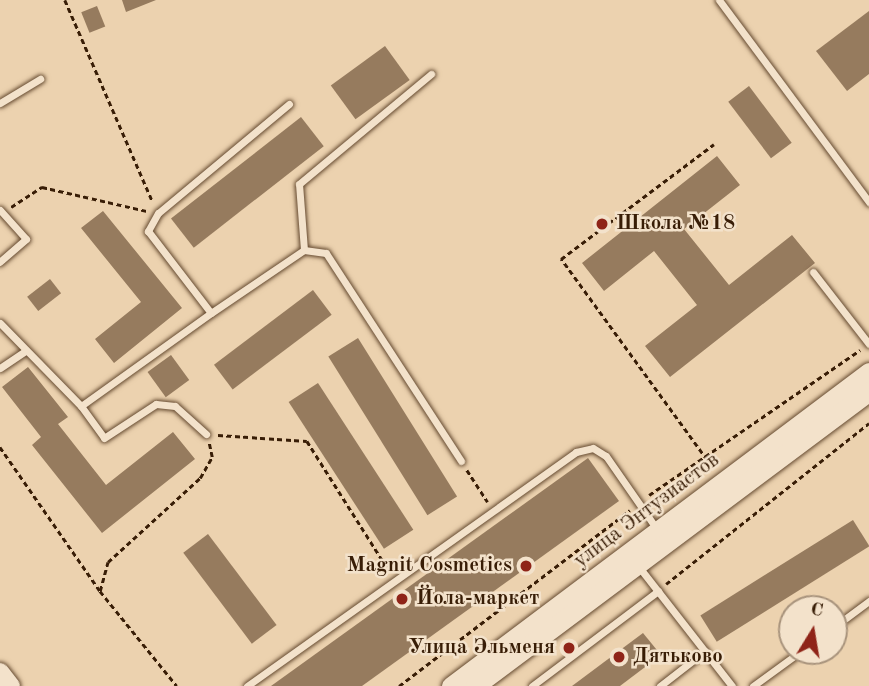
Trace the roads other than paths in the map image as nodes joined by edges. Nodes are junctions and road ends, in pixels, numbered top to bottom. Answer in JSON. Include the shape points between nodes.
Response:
{"nodes":[{"id":1,"x":719,"y":0,"type":"edge"},
{"id":2,"x":431,"y":74,"type":"dead end"},
{"id":3,"x":40,"y":79,"type":"dead end"},
{"id":4,"x":0,"y":103,"type":"edge"},
{"id":5,"x":289,"y":104,"type":"dead end"},
{"id":6,"x":869,"y":202,"type":"edge"},
{"id":7,"x":1,"y":211,"type":"edge"},
{"id":8,"x":304,"y":250,"type":"junction"},
{"id":9,"x":0,"y":262,"type":"edge"},
{"id":10,"x":813,"y":272,"type":"dead end"},
{"id":11,"x":211,"y":313,"type":"junction"},
{"id":12,"x":0,"y":323,"type":"edge"},
{"id":13,"x":869,"y":344,"type":"edge"},
{"id":14,"x":25,"y":351,"type":"junction"},
{"id":15,"x":0,"y":368,"type":"edge"},
{"id":16,"x":869,"y":372,"type":"edge"},
{"id":17,"x":869,"y":391,"type":"edge"},
{"id":18,"x":81,"y":406,"type":"junction"},
{"id":19,"x":206,"y":434,"type":"road end"},
{"id":20,"x":461,"y":461,"type":"road end"},
{"id":21,"x":663,"y":538,"type":"junction"},
{"id":22,"x":633,"y":560,"type":"junction"},
{"id":23,"x":658,"y":591,"type":"junction"},
{"id":24,"x":869,"y":601,"type":"edge"},
{"id":25,"x":848,"y":617,"type":"edge"},
{"id":26,"x":705,"y":651,"type":"junction"},
{"id":27,"x":782,"y":665,"type":"edge"},
{"id":28,"x":0,"y":671,"type":"edge"},
{"id":29,"x":11,"y":686,"type":"edge"},
{"id":30,"x":247,"y":686,"type":"edge"},
{"id":31,"x":451,"y":686,"type":"edge"},
{"id":32,"x":475,"y":686,"type":"edge"},
{"id":33,"x":532,"y":686,"type":"edge"},
{"id":34,"x":660,"y":686,"type":"edge"},
{"id":35,"x":732,"y":686,"type":"edge"},
{"id":36,"x":753,"y":686,"type":"edge"}],
"edges":[{"from":1,"to":6,"type":"lane"},
{"from":2,"to":8,"type":"lane","via":[[299,184]]},
{"from":3,"to":4,"type":"lane"},
{"from":5,"to":11,"type":"lane","via":[[158,214],[148,231]]},
{"from":7,"to":9,"type":"lane","via":[[26,239]]},
{"from":8,"to":11,"type":"lane"},
{"from":8,"to":20,"type":"lane","via":[[326,253]]},
{"from":10,"to":13,"type":"lane"},
{"from":11,"to":18,"type":"lane"},
{"from":12,"to":14,"type":"lane"},
{"from":14,"to":15,"type":"lane"},
{"from":14,"to":18,"type":"lane"},
{"from":16,"to":21,"type":"main road","name":"улица Энтузиастов"},
{"from":17,"to":21,"type":"main road","name":"улица Энтузиастов"},
{"from":18,"to":19,"type":"lane","via":[[104,438],[156,404],[175,406]]},
{"from":21,"to":22,"type":"main road","name":"улица Энтузиастов"},
{"from":21,"to":30,"type":"lane","via":[[606,456],[593,448],[576,452]]},
{"from":22,"to":23,"type":"lane"},
{"from":22,"to":31,"type":"main road","name":"улица Энтузиастов"},
{"from":22,"to":32,"type":"main road","name":"улица Энтузиастов"},
{"from":23,"to":26,"type":"lane"},
{"from":23,"to":33,"type":"lane"},
{"from":24,"to":25,"type":"lane"},
{"from":26,"to":34,"type":"lane"},
{"from":26,"to":35,"type":"lane"},
{"from":27,"to":36,"type":"lane"},
{"from":28,"to":29,"type":"street"}]}
